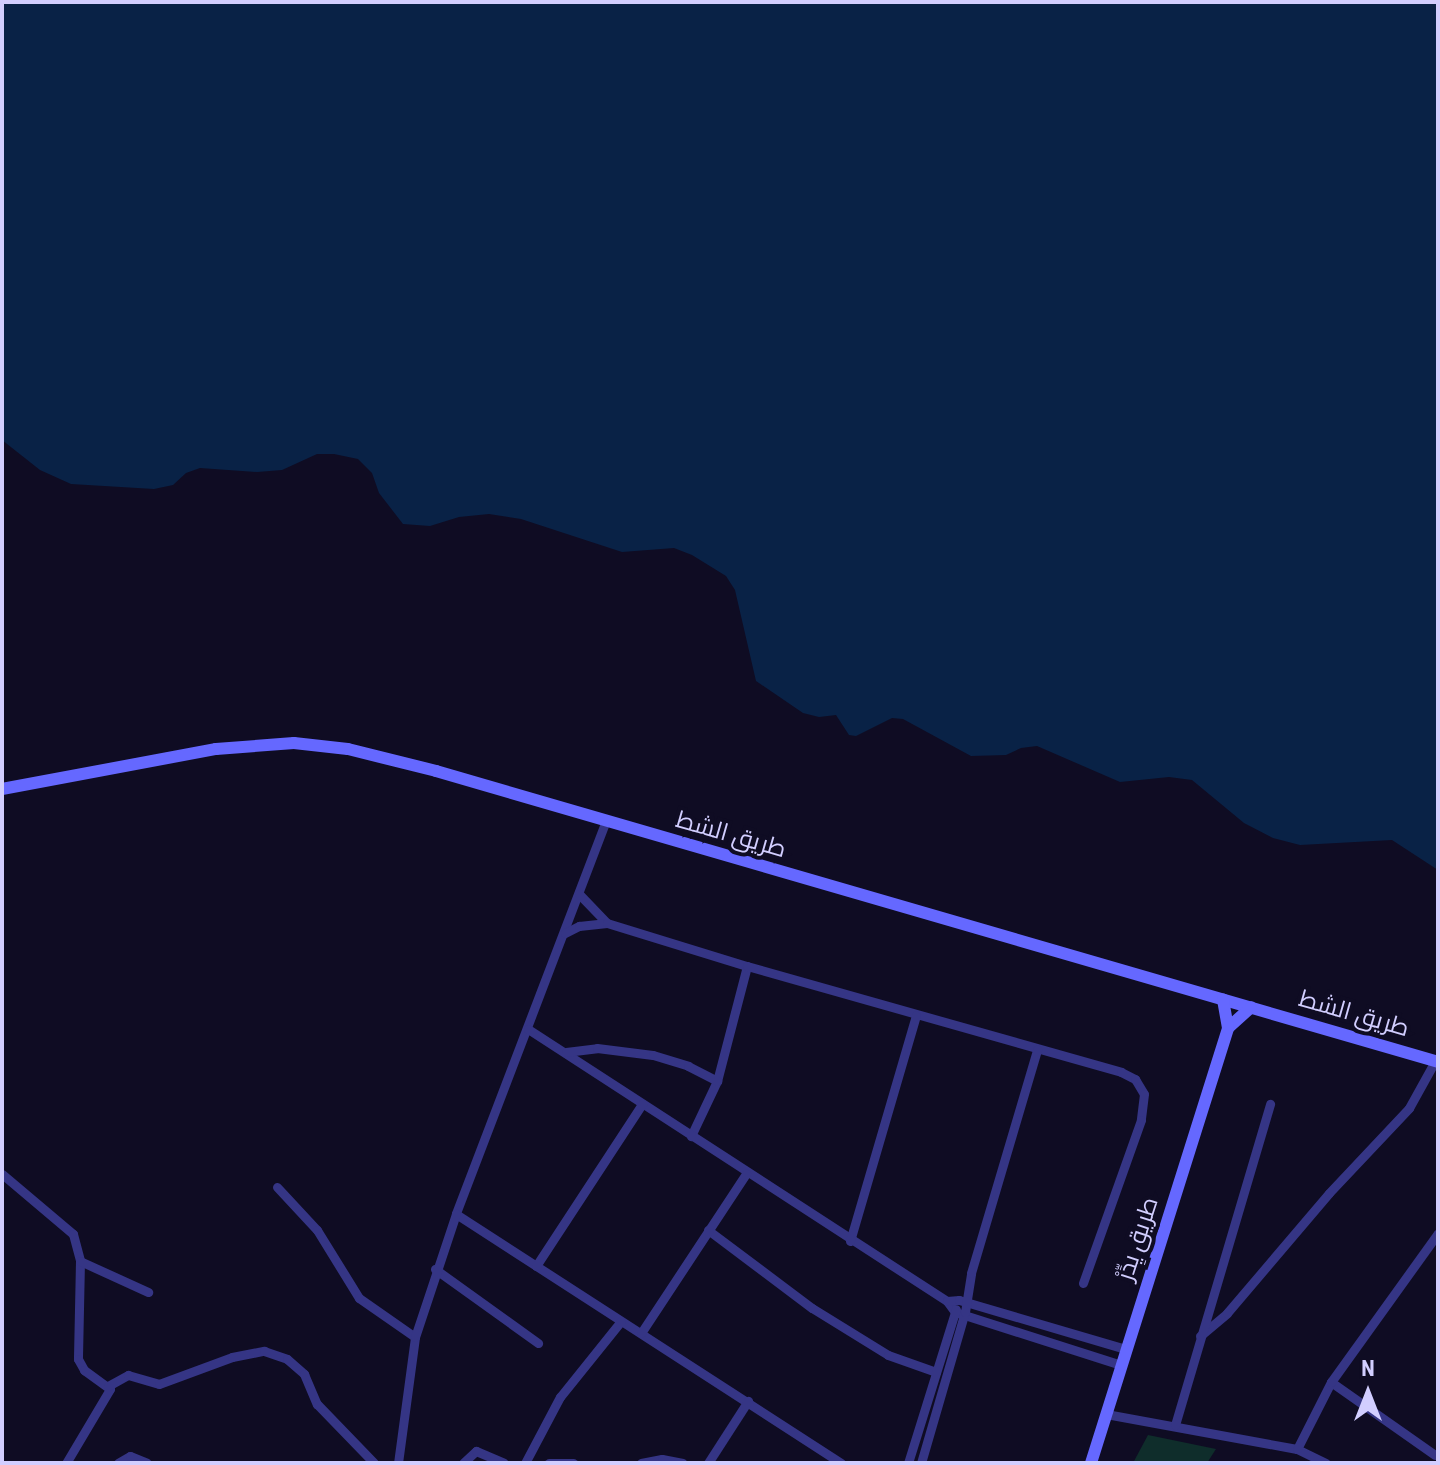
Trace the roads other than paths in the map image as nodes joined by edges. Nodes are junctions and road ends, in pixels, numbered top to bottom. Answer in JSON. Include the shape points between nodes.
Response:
{"nodes":[{"id":1,"x":2,"y":789,"type":"edge"},
{"id":2,"x":605,"y":823,"type":"junction"},
{"id":3,"x":579,"y":894,"type":"junction"},
{"id":4,"x":607,"y":923,"type":"junction"},
{"id":5,"x":565,"y":933,"type":"junction"},
{"id":6,"x":747,"y":966,"type":"junction"},
{"id":7,"x":1223,"y":999,"type":"junction"},
{"id":8,"x":1251,"y":1007,"type":"junction"},
{"id":9,"x":916,"y":1015,"type":"junction"},
{"id":10,"x":1228,"y":1028,"type":"junction"},
{"id":11,"x":528,"y":1029,"type":"junction"},
{"id":12,"x":1037,"y":1050,"type":"junction"},
{"id":13,"x":566,"y":1052,"type":"junction"},
{"id":14,"x":1436,"y":1061,"type":"edge"},
{"id":15,"x":717,"y":1081,"type":"junction"},
{"id":16,"x":642,"y":1104,"type":"junction"},
{"id":17,"x":1270,"y":1104,"type":"dead end"},
{"id":18,"x":691,"y":1136,"type":"junction"},
{"id":19,"x":2,"y":1174,"type":"edge"},
{"id":20,"x":746,"y":1174,"type":"junction"},
{"id":21,"x":277,"y":1187,"type":"dead end"},
{"id":22,"x":456,"y":1214,"type":"junction"},
{"id":23,"x":708,"y":1230,"type":"junction"},
{"id":24,"x":1438,"y":1233,"type":"edge"},
{"id":25,"x":850,"y":1241,"type":"junction"},
{"id":26,"x":80,"y":1261,"type":"junction"},
{"id":27,"x":536,"y":1266,"type":"junction"},
{"id":28,"x":435,"y":1269,"type":"junction"},
{"id":29,"x":1083,"y":1283,"type":"dead end"},
{"id":30,"x":148,"y":1292,"type":"dead end"},
{"id":31,"x":964,"y":1299,"type":"junction"},
{"id":32,"x":947,"y":1301,"type":"junction"},
{"id":33,"x":960,"y":1314,"type":"junction"},
{"id":34,"x":621,"y":1321,"type":"junction"},
{"id":35,"x":641,"y":1333,"type":"junction"},
{"id":36,"x":1200,"y":1336,"type":"junction"},
{"id":37,"x":415,"y":1337,"type":"junction"},
{"id":38,"x":538,"y":1343,"type":"dead end"},
{"id":39,"x":1126,"y":1349,"type":"junction"},
{"id":40,"x":1121,"y":1365,"type":"junction"},
{"id":41,"x":936,"y":1372,"type":"junction"},
{"id":42,"x":1331,"y":1382,"type":"junction"},
{"id":43,"x":108,"y":1386,"type":"junction"},
{"id":44,"x":748,"y":1401,"type":"junction"},
{"id":45,"x":1106,"y":1414,"type":"junction"},
{"id":46,"x":1175,"y":1425,"type":"junction"},
{"id":47,"x":1297,"y":1449,"type":"junction"},
{"id":48,"x":1435,"y":1455,"type":"dead end"},
{"id":49,"x":66,"y":1463,"type":"edge"},
{"id":50,"x":118,"y":1463,"type":"edge"},
{"id":51,"x":147,"y":1463,"type":"edge"},
{"id":52,"x":374,"y":1463,"type":"edge"},
{"id":53,"x":398,"y":1463,"type":"edge"},
{"id":54,"x":463,"y":1463,"type":"edge"},
{"id":55,"x":504,"y":1463,"type":"edge"},
{"id":56,"x":525,"y":1463,"type":"edge"},
{"id":57,"x":549,"y":1463,"type":"edge"},
{"id":58,"x":573,"y":1463,"type":"edge"},
{"id":59,"x":641,"y":1463,"type":"edge"},
{"id":60,"x":683,"y":1463,"type":"edge"},
{"id":61,"x":708,"y":1463,"type":"edge"},
{"id":62,"x":841,"y":1463,"type":"edge"},
{"id":63,"x":908,"y":1463,"type":"edge"},
{"id":64,"x":921,"y":1463,"type":"edge"},
{"id":65,"x":1091,"y":1463,"type":"edge"},
{"id":66,"x":1326,"y":1463,"type":"edge"}],
"edges":[{"from":1,"to":2,"type":"main road","name":"طريق الشط","via":[[216,749],[321,745],[381,756]]},
{"from":2,"to":3,"type":"street"},
{"from":2,"to":7,"type":"main road","name":"طريق الشط"},
{"from":3,"to":4,"type":"street"},
{"from":3,"to":5,"type":"street"},
{"from":4,"to":5,"type":"street"},
{"from":4,"to":6,"type":"street"},
{"from":5,"to":11,"type":"street"},
{"from":6,"to":9,"type":"street"},
{"from":6,"to":15,"type":"street"},
{"from":7,"to":8,"type":"main road","name":"طريق الشط"},
{"from":7,"to":10,"type":"main road","name":"طريق يِدِّرْ"},
{"from":8,"to":10,"type":"main road","name":"طريق يِدِّرْ"},
{"from":8,"to":14,"type":"main road","name":"طريق الشط"},
{"from":9,"to":12,"type":"street"},
{"from":9,"to":25,"type":"street"},
{"from":10,"to":39,"type":"main road","name":"طريق يِدِّرْ"},
{"from":11,"to":13,"type":"street"},
{"from":11,"to":22,"type":"street"},
{"from":12,"to":29,"type":"street","via":[[1129,1074],[1144,1094],[1141,1120]]},
{"from":12,"to":31,"type":"street"},
{"from":13,"to":15,"type":"street","via":[[597,1048],[653,1055]]},
{"from":13,"to":16,"type":"street"},
{"from":14,"to":36,"type":"street","via":[[1409,1108],[1227,1313]]},
{"from":15,"to":18,"type":"street"},
{"from":16,"to":18,"type":"street"},
{"from":16,"to":27,"type":"street"},
{"from":17,"to":36,"type":"street"},
{"from":18,"to":20,"type":"street"},
{"from":19,"to":26,"type":"street","via":[[73,1234]]},
{"from":20,"to":23,"type":"street"},
{"from":20,"to":25,"type":"street"},
{"from":21,"to":37,"type":"street","via":[[317,1230],[359,1298]]},
{"from":22,"to":27,"type":"street"},
{"from":22,"to":28,"type":"street"},
{"from":23,"to":35,"type":"street"},
{"from":23,"to":41,"type":"street","via":[[812,1308],[888,1355]]},
{"from":24,"to":42,"type":"street"},
{"from":25,"to":32,"type":"street"},
{"from":26,"to":30,"type":"street"},
{"from":26,"to":43,"type":"street","via":[[78,1359],[84,1370]]},
{"from":27,"to":34,"type":"street"},
{"from":28,"to":37,"type":"street"},
{"from":28,"to":38,"type":"street"},
{"from":31,"to":32,"type":"street"},
{"from":31,"to":33,"type":"street"},
{"from":31,"to":39,"type":"street"},
{"from":32,"to":33,"type":"street"},
{"from":33,"to":40,"type":"street"},
{"from":33,"to":41,"type":"street"},
{"from":33,"to":64,"type":"street"},
{"from":34,"to":35,"type":"street"},
{"from":34,"to":56,"type":"street","via":[[560,1397]]},
{"from":35,"to":44,"type":"street"},
{"from":36,"to":46,"type":"street"},
{"from":37,"to":53,"type":"street"},
{"from":39,"to":40,"type":"main road","name":"طريق يِدِّرْ"},
{"from":40,"to":45,"type":"main road","name":"طريق يِدِّرْ"},
{"from":41,"to":63,"type":"street"},
{"from":42,"to":47,"type":"street"},
{"from":42,"to":48,"type":"street"},
{"from":43,"to":49,"type":"street","via":[[110,1391]]},
{"from":43,"to":52,"type":"street","via":[[128,1375],[159,1384],[264,1351],[287,1359],[304,1374],[317,1404]]},
{"from":44,"to":61,"type":"street"},
{"from":44,"to":62,"type":"street"},
{"from":45,"to":46,"type":"street"},
{"from":45,"to":65,"type":"main road","name":"طريق يِدِّرْ"},
{"from":46,"to":47,"type":"street"},
{"from":47,"to":66,"type":"street"},
{"from":50,"to":51,"type":"street","via":[[130,1456]]},
{"from":54,"to":55,"type":"street","via":[[481,1451]]},
{"from":57,"to":58,"type":"street"},
{"from":59,"to":60,"type":"street"}]}
